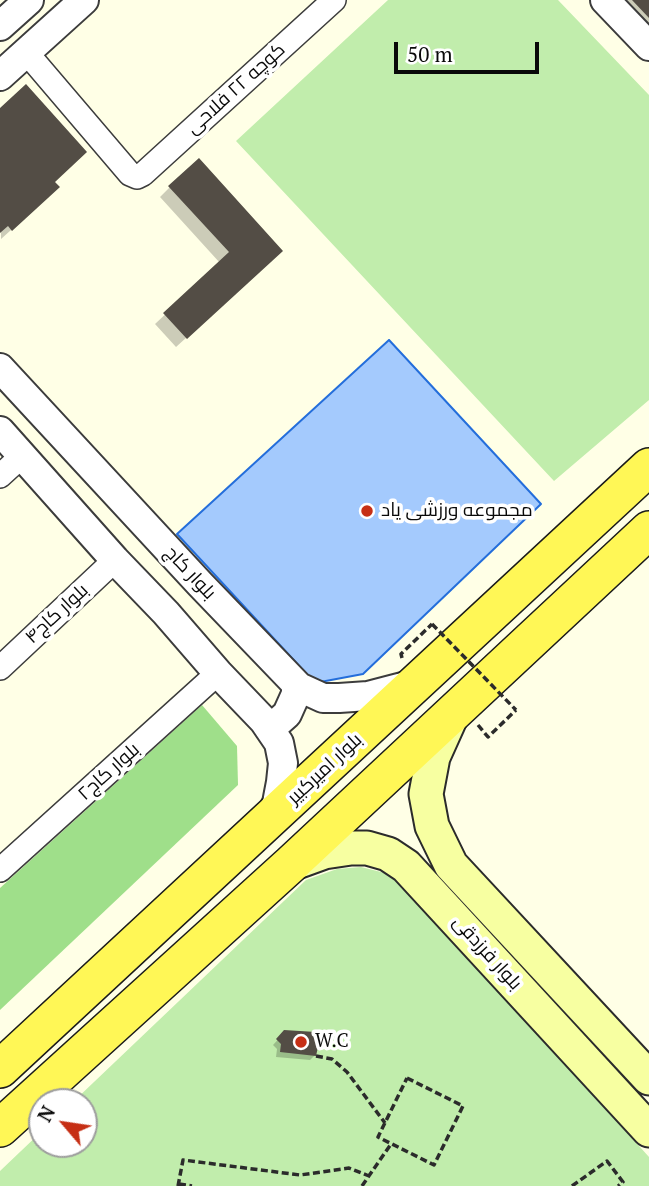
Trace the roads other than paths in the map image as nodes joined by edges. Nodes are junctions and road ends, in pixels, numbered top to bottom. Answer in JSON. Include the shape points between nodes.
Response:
{"nodes":[{"id":1,"x":29,"y":0,"type":"edge"},
{"id":2,"x":83,"y":0,"type":"edge"},
{"id":3,"x":334,"y":0,"type":"edge"},
{"id":4,"x":605,"y":0,"type":"edge"},
{"id":5,"x":0,"y":26,"type":"edge"},
{"id":6,"x":649,"y":46,"type":"edge"},
{"id":7,"x":26,"y":52,"type":"junction"},
{"id":8,"x":0,"y":76,"type":"edge"},
{"id":9,"x":0,"y":368,"type":"edge"},
{"id":10,"x":0,"y":431,"type":"edge"},
{"id":11,"x":23,"y":455,"type":"junction"},
{"id":12,"x":649,"y":467,"type":"edge"},
{"id":13,"x":0,"y":476,"type":"edge"},
{"id":14,"x":649,"y":530,"type":"edge"},
{"id":15,"x":115,"y":561,"type":"junction"},
{"id":16,"x":200,"y":584,"type":"junction"},
{"id":17,"x":166,"y":613,"type":"junction"},
{"id":18,"x":0,"y":668,"type":"edge"},
{"id":19,"x":409,"y":668,"type":"junction"},
{"id":20,"x":218,"y":673,"type":"junction"},
{"id":21,"x":296,"y":684,"type":"junction"},
{"id":22,"x":454,"y":712,"type":"junction"},
{"id":23,"x":264,"y":721,"type":"junction"},
{"id":24,"x":267,"y":824,"type":"junction"},
{"id":25,"x":291,"y":864,"type":"junction"},
{"id":26,"x":451,"y":865,"type":"junction"},
{"id":27,"x":0,"y":870,"type":"edge"},
{"id":28,"x":428,"y":889,"type":"junction"},
{"id":29,"x":0,"y":1069,"type":"edge"},
{"id":30,"x":649,"y":1078,"type":"edge"},
{"id":31,"x":0,"y":1128,"type":"edge"},
{"id":32,"x":649,"y":1130,"type":"edge"}],
"edges":[{"from":1,"to":5,"type":"street"},
{"from":2,"to":7,"type":"street"},
{"from":3,"to":7,"type":"street","name":"کوچه ۲۲ فلاحی","via":[[137,177]]},
{"from":4,"to":6,"type":"street"},
{"from":7,"to":8,"type":"street"},
{"from":9,"to":16,"type":"street","name":"بلوار کاج"},
{"from":10,"to":11,"type":"street"},
{"from":11,"to":13,"type":"street"},
{"from":11,"to":15,"type":"street"},
{"from":12,"to":19,"type":"main road","name":"بلوار امیرکبیر"},
{"from":14,"to":22,"type":"main road"},
{"from":15,"to":17,"type":"street"},
{"from":15,"to":18,"type":"street","name":"بلوار کاج۴"},
{"from":16,"to":17,"type":"street"},
{"from":16,"to":21,"type":"street","name":"بلوار کاج"},
{"from":17,"to":20,"type":"street"},
{"from":19,"to":21,"type":"street","name":"بلوار کاج","via":[[368,696],[323,698]]},
{"from":19,"to":24,"type":"main road","name":"بلوار امیرکبیر"},
{"from":20,"to":23,"type":"street"},
{"from":20,"to":27,"type":"street","name":"بلوار کاج۲"},
{"from":21,"to":23,"type":"street","via":[[287,714],[278,722]]},
{"from":22,"to":25,"type":"main road"},
{"from":22,"to":26,"type":"main road","name":"بلوار فرزدقی","via":[[433,757],[426,794],[432,826]]},
{"from":23,"to":24,"type":"street","via":[[279,743],[282,764],[276,803]]},
{"from":24,"to":29,"type":"main road","name":"بلوار امیرکبیر"},
{"from":25,"to":28,"type":"main road","name":"بلوار فرزدقی","via":[[338,849],[368,848],[406,866]]},
{"from":25,"to":31,"type":"main road"},
{"from":26,"to":28,"type":"main road","via":[[436,858],[423,863],[419,874]]},
{"from":26,"to":30,"type":"main road","name":"بلوار فرزدقی"},
{"from":28,"to":32,"type":"main road","name":"بلوار فرزدقی"}]}
